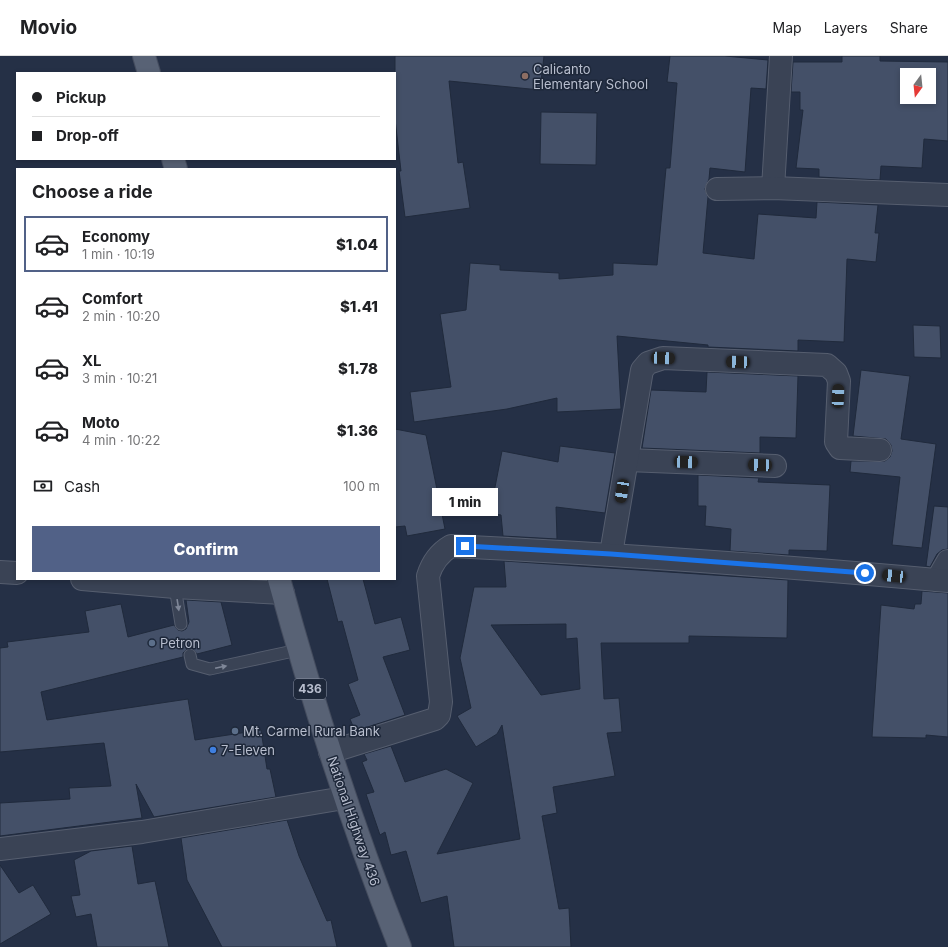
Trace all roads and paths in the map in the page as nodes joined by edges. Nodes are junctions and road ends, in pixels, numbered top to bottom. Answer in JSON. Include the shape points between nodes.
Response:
{"nodes":[{"id":1,"x":144,"y":56,"type":"edge"},
{"id":2,"x":781,"y":56,"type":"edge"},
{"id":3,"x":149,"y":72,"type":"edge"},
{"id":4,"x":773,"y":188,"type":"junction"},
{"id":5,"x":717,"y":189,"type":"dead end"},
{"id":6,"x":948,"y":195,"type":"edge"},
{"id":7,"x":880,"y":450,"type":"dead end"},
{"id":8,"x":627,"y":460,"type":"junction"},
{"id":9,"x":775,"y":466,"type":"dead end"},
{"id":10,"x":611,"y":554,"type":"junction"},
{"id":11,"x":948,"y":561,"type":"edge"},
{"id":12,"x":0,"y":572,"type":"edge"},
{"id":13,"x":16,"y":573,"type":"edge"},
{"id":14,"x":94,"y":580,"type":"edge"},
{"id":15,"x":943,"y":581,"type":"edge"},
{"id":16,"x":281,"y":586,"type":"edge"},
{"id":17,"x":175,"y":587,"type":"junction"},
{"id":18,"x":181,"y":624,"type":"dead end"},
{"id":19,"x":298,"y":650,"type":"junction"},
{"id":20,"x":190,"y":655,"type":"dead end"},
{"id":21,"x":330,"y":752,"type":"junction"},
{"id":22,"x":344,"y":798,"type":"junction"},
{"id":23,"x":0,"y":848,"type":"edge"},
{"id":24,"x":400,"y":947,"type":"edge"}],
"edges":[{"from":1,"to":3,"type":"main road"},
{"from":2,"to":4,"type":"street"},
{"from":4,"to":5,"type":"street"},
{"from":4,"to":6,"type":"street"},
{"from":7,"to":8,"type":"street","via":[[840,448],[836,442],[839,381],[836,373],[827,365],[663,358],[648,363],[642,370]]},
{"from":8,"to":9,"type":"street"},
{"from":8,"to":10,"type":"street"},
{"from":10,"to":15,"type":"street"},
{"from":10,"to":21,"type":"street","via":[[451,546],[444,550],[431,566],[428,584],[441,702],[439,715],[435,719]]},
{"from":11,"to":15,"type":"street"},
{"from":12,"to":13,"type":"street"},
{"from":14,"to":17,"type":"street"},
{"from":16,"to":17,"type":"street"},
{"from":16,"to":19,"type":"main road","name":"National Highway 436","number":"436"},
{"from":17,"to":18,"type":"lane","one_way":true},
{"from":20,"to":19,"type":"lane","one_way":true,"via":[[192,664],[210,669]]},
{"from":19,"to":21,"type":"main road","name":"National Highway 436","number":"436"},
{"from":21,"to":22,"type":"main road","name":"National Highway 436","number":"436"},
{"from":22,"to":23,"type":"street","via":[[142,832]]},
{"from":22,"to":24,"type":"main road","name":"National Highway 436","number":"436"}]}
